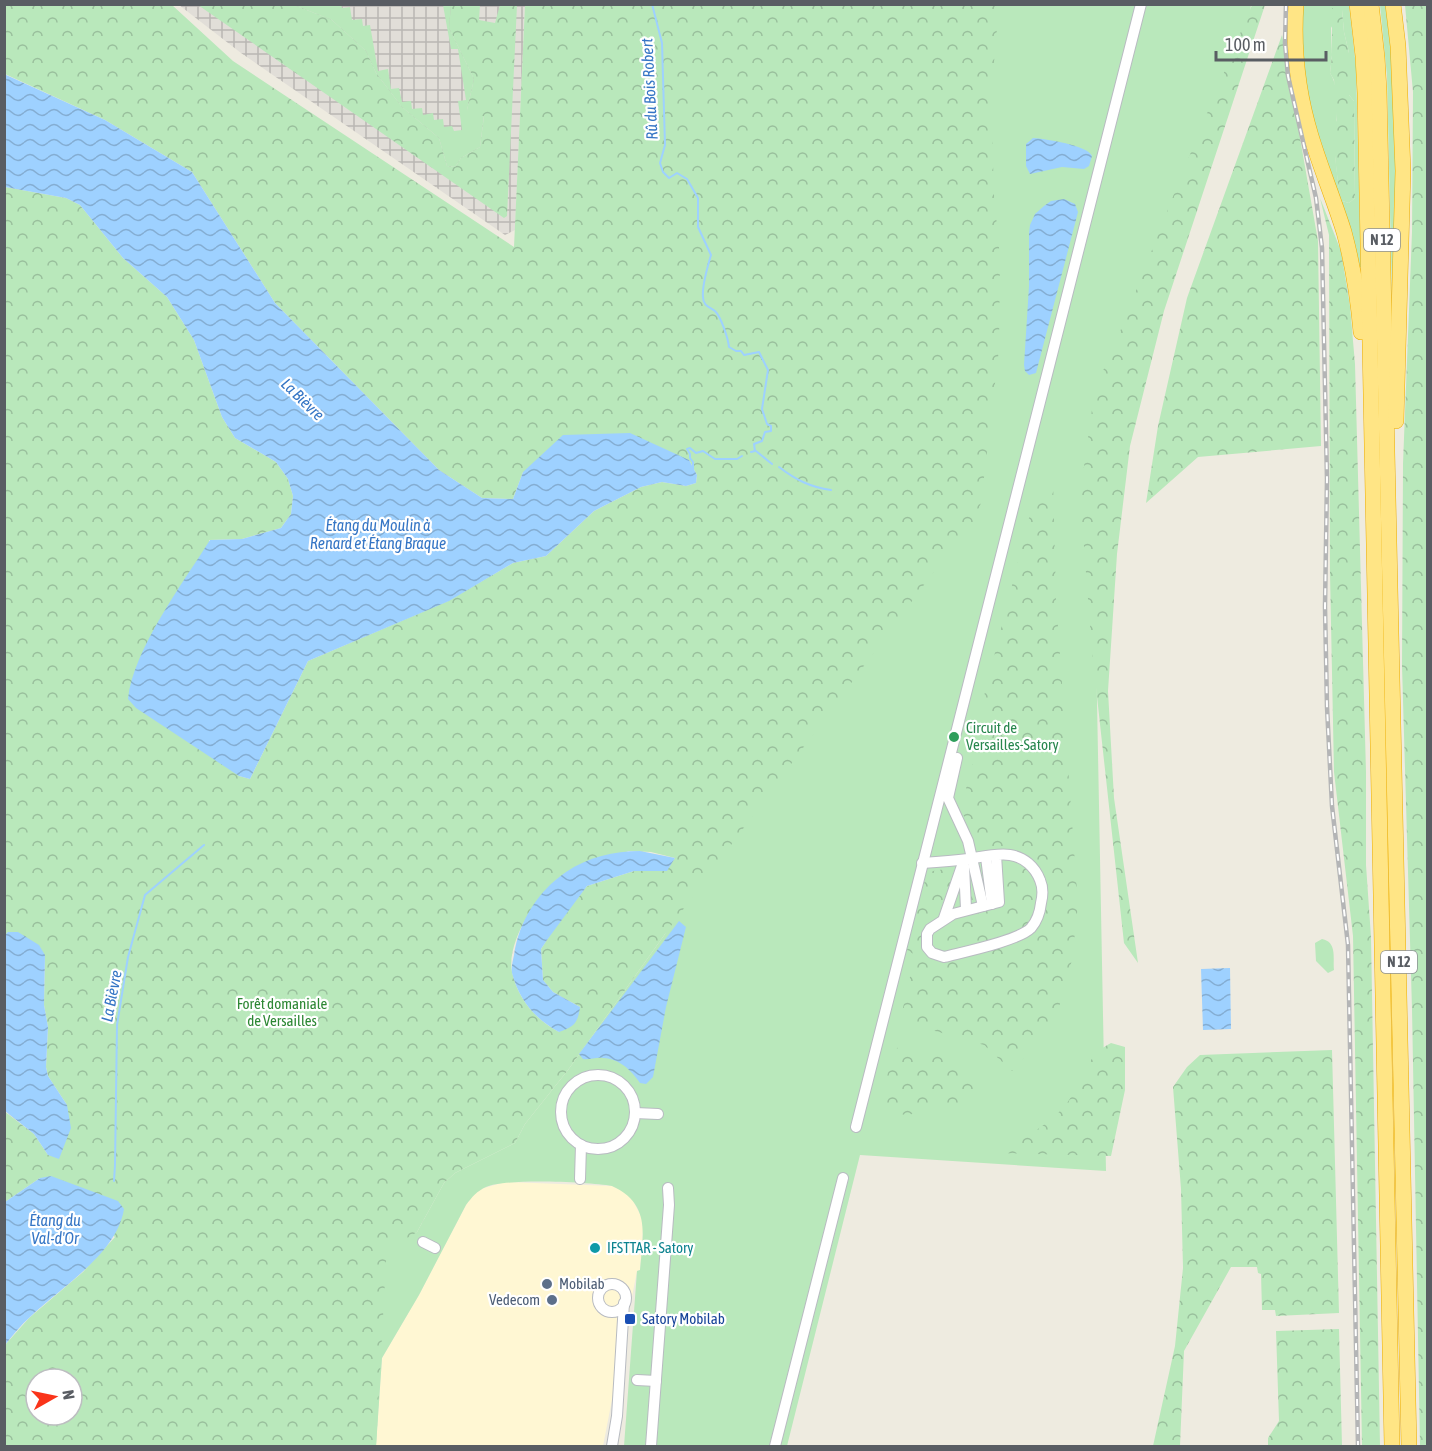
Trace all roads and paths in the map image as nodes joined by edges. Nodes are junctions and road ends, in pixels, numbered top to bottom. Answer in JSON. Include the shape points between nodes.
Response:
{"nodes":[{"id":1,"x":1142,"y":4,"type":"edge"},
{"id":2,"x":1296,"y":4,"type":"edge"},
{"id":3,"x":1357,"y":4,"type":"edge"},
{"id":4,"x":1371,"y":4,"type":"edge"},
{"id":5,"x":1393,"y":4,"type":"edge"},
{"id":6,"x":1371,"y":373,"type":"junction"},
{"id":7,"x":1387,"y":477,"type":"junction"},
{"id":8,"x":955,"y":736,"type":"junction"},
{"id":9,"x":991,"y":856,"type":"junction"},
{"id":10,"x":968,"y":859,"type":"junction"},
{"id":11,"x":922,"y":863,"type":"junction"},
{"id":12,"x":987,"y":905,"type":"junction"},
{"id":13,"x":966,"y":909,"type":"junction"},
{"id":14,"x":944,"y":918,"type":"junction"},
{"id":15,"x":635,"y":1113,"type":"junction"},
{"id":16,"x":658,"y":1114,"type":"dead end"},
{"id":17,"x":856,"y":1127,"type":"dead end"},
{"id":18,"x":581,"y":1145,"type":"junction"},
{"id":19,"x":843,"y":1178,"type":"dead end"},
{"id":20,"x":580,"y":1179,"type":"dead end"},
{"id":21,"x":668,"y":1188,"type":"dead end"},
{"id":22,"x":423,"y":1242,"type":"dead end"},
{"id":23,"x":435,"y":1248,"type":"dead end"},
{"id":24,"x":620,"y":1316,"type":"junction"},
{"id":25,"x":637,"y":1380,"type":"dead end"},
{"id":26,"x":656,"y":1381,"type":"junction"},
{"id":27,"x":612,"y":1446,"type":"edge"},
{"id":28,"x":651,"y":1446,"type":"edge"},
{"id":29,"x":776,"y":1446,"type":"edge"},
{"id":30,"x":1392,"y":1446,"type":"edge"},
{"id":31,"x":1409,"y":1446,"type":"edge"}],
"edges":[{"from":1,"to":8,"type":"street"},
{"from":2,"to":6,"type":"highway","via":[[1296,60],[1304,108],[1350,255],[1362,351]]},
{"from":3,"to":6,"type":"highway","number":"N 12","via":[[1365,93]]},
{"from":4,"to":7,"type":"highway","number":"N 12","via":[[1379,90]]},
{"from":5,"to":7,"type":"highway","via":[[1403,171],[1395,454]]},
{"from":6,"to":30,"type":"highway","number":"N 12"},
{"from":7,"to":31,"type":"highway","number":"N 12"},
{"from":8,"to":10,"type":"street","via":[[957,755],[948,798],[968,841]]},
{"from":8,"to":11,"type":"street"},
{"from":9,"to":10,"type":"street"},
{"from":9,"to":12,"type":"street"},
{"from":9,"to":14,"type":"street","via":[[1007,854],[1021,859],[1036,872],[1042,898],[1033,926],[1015,937],[944,957],[932,953],[926,942],[930,929]]},
{"from":10,"to":11,"type":"street"},
{"from":10,"to":12,"type":"street"},
{"from":10,"to":13,"type":"street"},
{"from":10,"to":14,"type":"street"},
{"from":11,"to":17,"type":"street"},
{"from":12,"to":13,"type":"street"},
{"from":13,"to":14,"type":"street"},
{"from":15,"to":16,"type":"street"},
{"from":15,"to":18,"type":"street","via":[[621,1142],[597,1150]]},
{"from":15,"to":18,"type":"street","via":[[631,1095],[614,1078],[591,1075],[580,1079],[570,1086],[560,1107],[565,1130]]},
{"from":18,"to":20,"type":"street"},
{"from":19,"to":29,"type":"street"},
{"from":21,"to":26,"type":"street"},
{"from":22,"to":23,"type":"street"},
{"from":24,"to":24,"type":"street","via":[[625,1295],[621,1288],[612,1284],[603,1287],[598,1295],[599,1305]]},
{"from":24,"to":27,"type":"street","via":[[617,1416]]},
{"from":25,"to":26,"type":"street"},
{"from":26,"to":28,"type":"street"}]}
